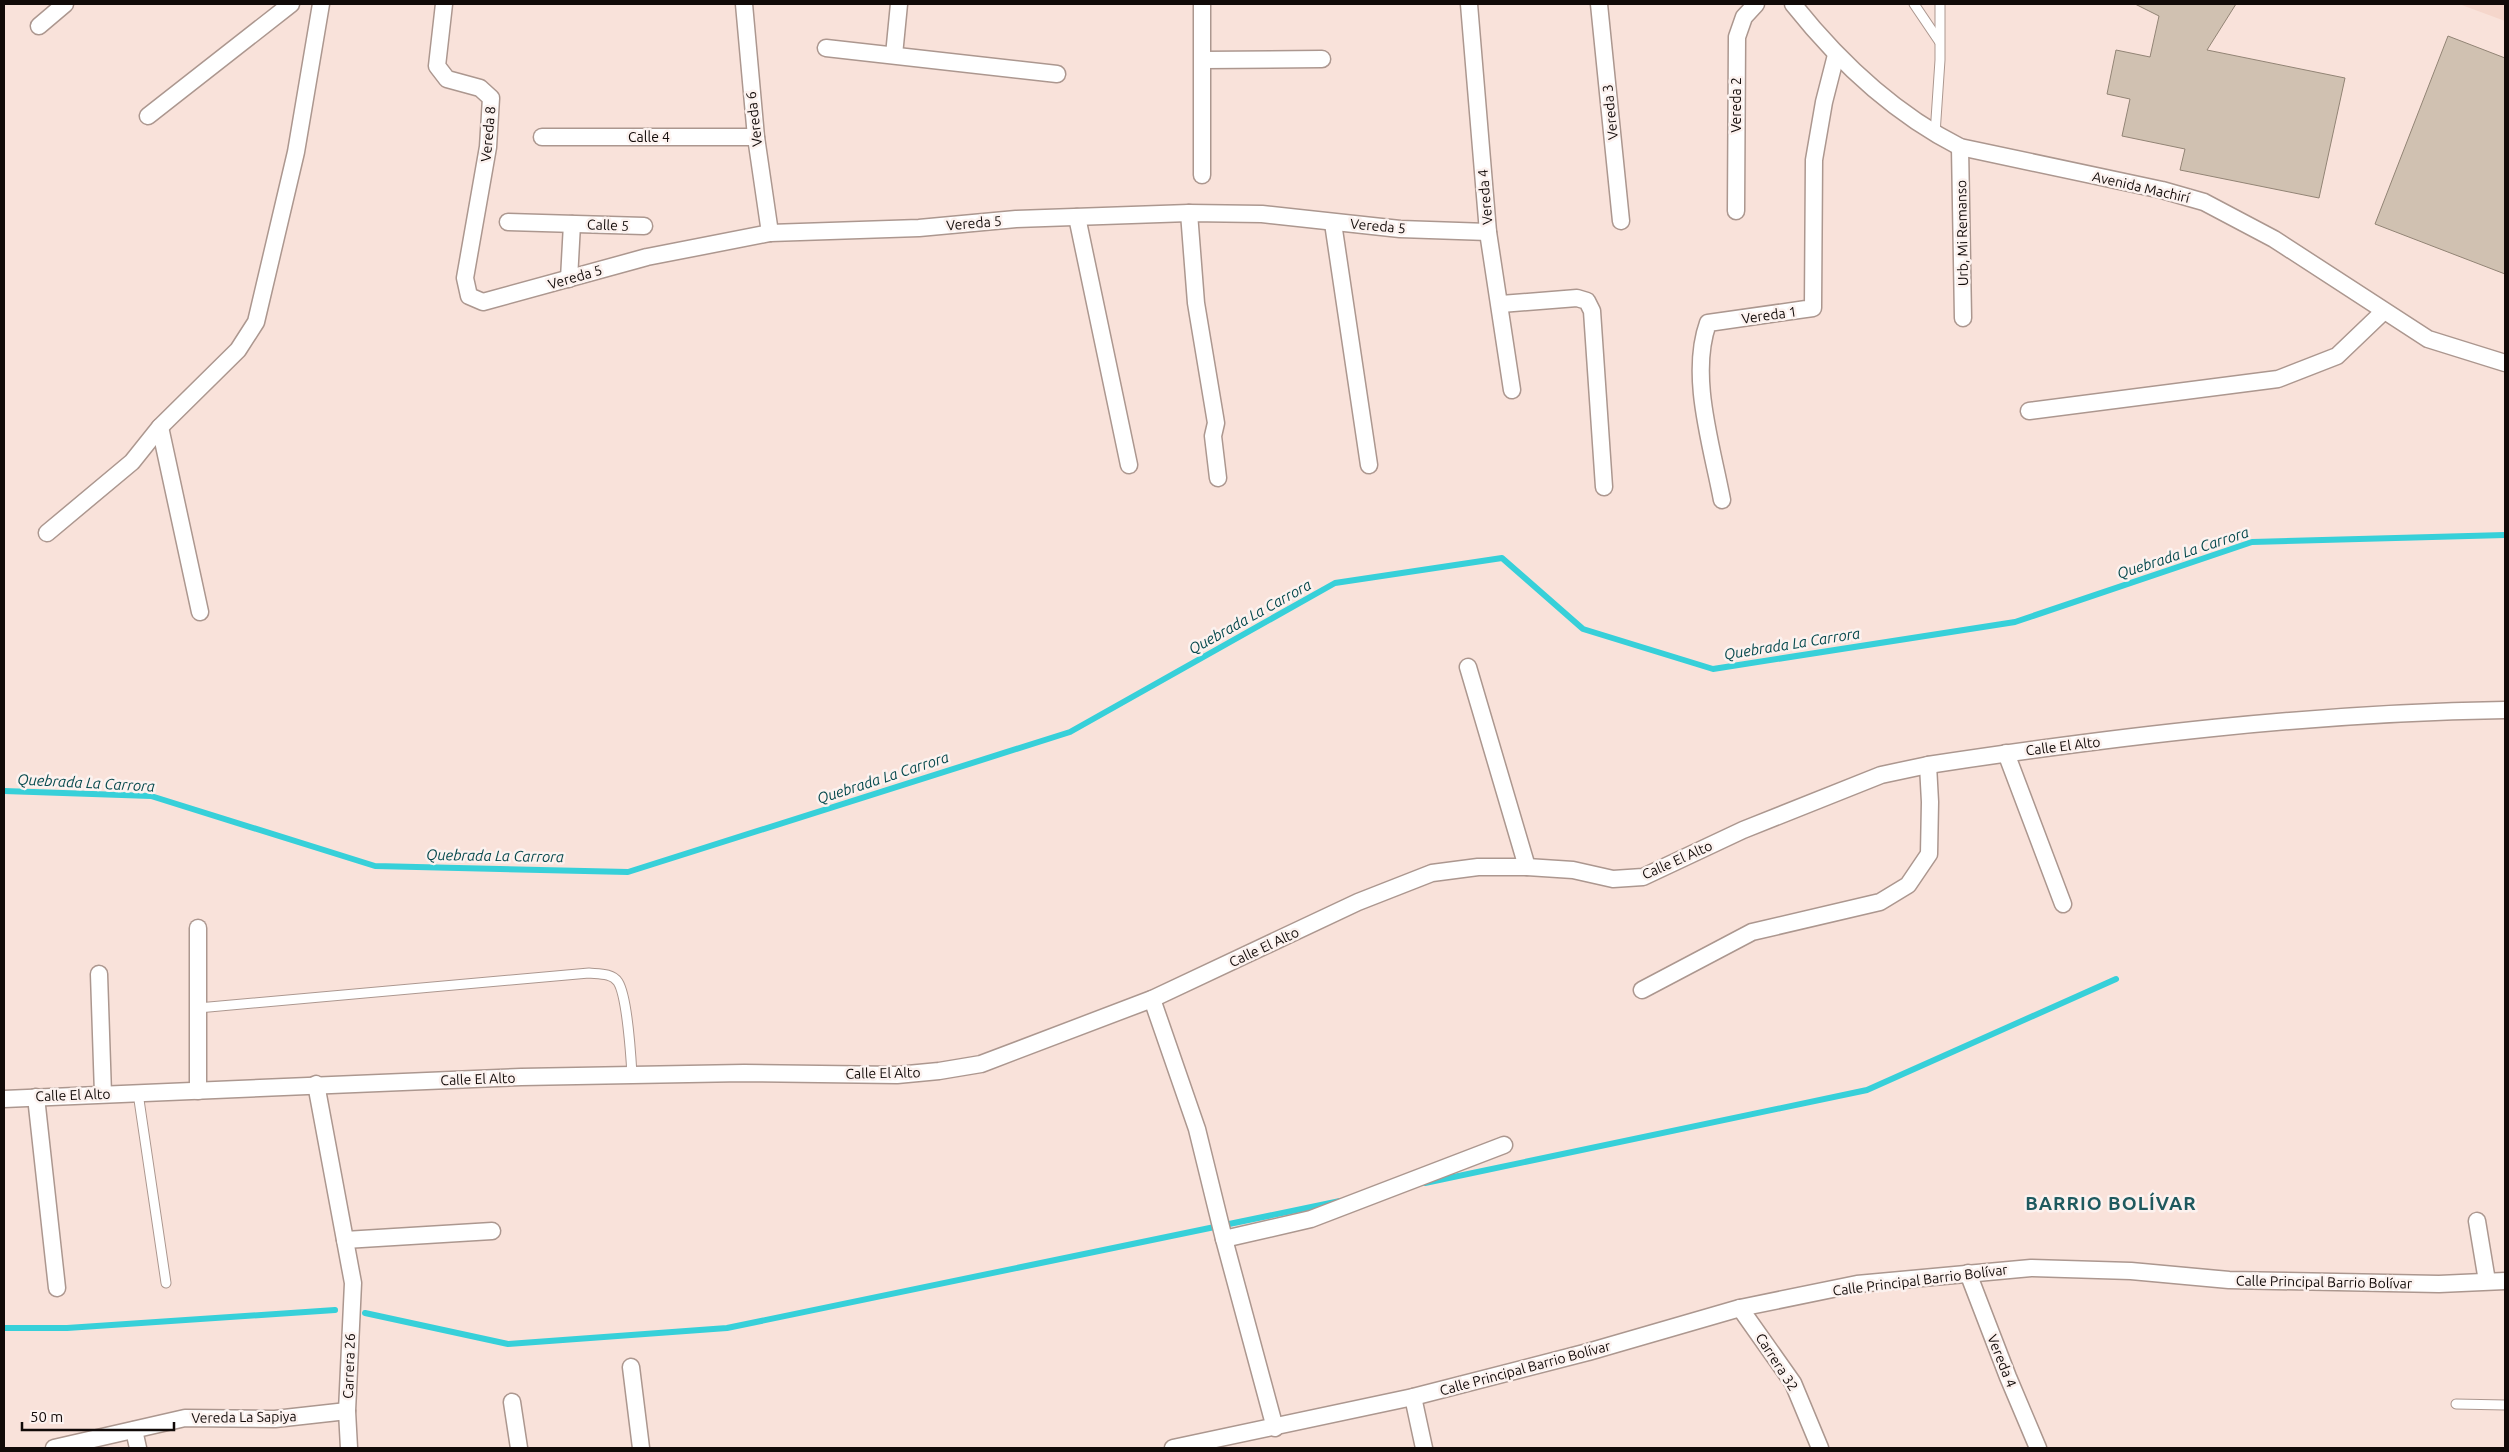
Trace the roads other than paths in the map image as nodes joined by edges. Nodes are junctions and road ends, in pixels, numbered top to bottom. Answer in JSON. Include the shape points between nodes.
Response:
{"nodes":[{"id":1,"x":65,"y":4,"type":"edge"},
{"id":2,"x":291,"y":4,"type":"edge"},
{"id":3,"x":321,"y":4,"type":"edge"},
{"id":4,"x":444,"y":4,"type":"edge"},
{"id":5,"x":744,"y":4,"type":"edge"},
{"id":6,"x":899,"y":4,"type":"edge"},
{"id":7,"x":1202,"y":4,"type":"edge"},
{"id":8,"x":1469,"y":4,"type":"edge"},
{"id":9,"x":1598,"y":4,"type":"edge"},
{"id":10,"x":1756,"y":4,"type":"edge"},
{"id":11,"x":1793,"y":4,"type":"edge"},
{"id":12,"x":1914,"y":4,"type":"edge"},
{"id":13,"x":1940,"y":4,"type":"edge"},
{"id":14,"x":39,"y":26,"type":"dead end"},
{"id":15,"x":1939,"y":42,"type":"junction"},
{"id":16,"x":826,"y":48,"type":"dead end"},
{"id":17,"x":1836,"y":54,"type":"junction"},
{"id":18,"x":894,"y":55,"type":"junction"},
{"id":19,"x":1322,"y":59,"type":"dead end"},
{"id":20,"x":1203,"y":60,"type":"junction"},
{"id":21,"x":1057,"y":74,"type":"dead end"},
{"id":22,"x":148,"y":116,"type":"dead end"},
{"id":23,"x":1935,"y":134,"type":"junction"},
{"id":24,"x":542,"y":137,"type":"dead end"},
{"id":25,"x":756,"y":137,"type":"junction"},
{"id":26,"x":1960,"y":147,"type":"junction"},
{"id":27,"x":1202,"y":175,"type":"dead end"},
{"id":28,"x":1736,"y":212,"type":"dead end"},
{"id":29,"x":1189,"y":213,"type":"junction"},
{"id":30,"x":1077,"y":217,"type":"junction"},
{"id":31,"x":1621,"y":221,"type":"dead end"},
{"id":32,"x":508,"y":222,"type":"dead end"},
{"id":33,"x":1333,"y":223,"type":"junction"},
{"id":34,"x":572,"y":224,"type":"junction"},
{"id":35,"x":644,"y":226,"type":"dead end"},
{"id":36,"x":1488,"y":232,"type":"junction"},
{"id":37,"x":770,"y":233,"type":"junction"},
{"id":38,"x":569,"y":278,"type":"junction"},
{"id":39,"x":469,"y":296,"type":"joint"},
{"id":40,"x":1501,"y":304,"type":"junction"},
{"id":41,"x":2383,"y":312,"type":"junction"},
{"id":42,"x":1963,"y":318,"type":"dead end"},
{"id":43,"x":2505,"y":362,"type":"edge"},
{"id":44,"x":1512,"y":390,"type":"dead end"},
{"id":45,"x":2029,"y":411,"type":"dead end"},
{"id":46,"x":160,"y":427,"type":"junction"},
{"id":47,"x":1129,"y":465,"type":"dead end"},
{"id":48,"x":1370,"y":465,"type":"dead end"},
{"id":49,"x":1218,"y":478,"type":"dead end"},
{"id":50,"x":1604,"y":487,"type":"dead end"},
{"id":51,"x":1722,"y":500,"type":"dead end"},
{"id":52,"x":47,"y":533,"type":"dead end"},
{"id":53,"x":200,"y":612,"type":"dead end"},
{"id":54,"x":1468,"y":667,"type":"dead end"},
{"id":55,"x":2505,"y":710,"type":"edge"},
{"id":56,"x":2006,"y":753,"type":"junction"},
{"id":57,"x":1928,"y":765,"type":"junction"},
{"id":58,"x":1527,"y":867,"type":"junction"},
{"id":59,"x":2063,"y":904,"type":"dead end"},
{"id":60,"x":198,"y":928,"type":"dead end"},
{"id":61,"x":99,"y":974,"type":"dead end"},
{"id":62,"x":1642,"y":990,"type":"dead end"},
{"id":63,"x":1152,"y":1000,"type":"junction"},
{"id":64,"x":198,"y":1008,"type":"junction"},
{"id":65,"x":632,"y":1075,"type":"junction"},
{"id":66,"x":316,"y":1084,"type":"junction"},
{"id":67,"x":198,"y":1091,"type":"junction"},
{"id":68,"x":138,"y":1093,"type":"junction"},
{"id":69,"x":104,"y":1094,"type":"junction"},
{"id":70,"x":36,"y":1097,"type":"junction"},
{"id":71,"x":4,"y":1098,"type":"edge"},
{"id":72,"x":1504,"y":1145,"type":"dead end"},
{"id":73,"x":2477,"y":1221,"type":"dead end"},
{"id":74,"x":492,"y":1231,"type":"dead end"},
{"id":75,"x":1224,"y":1239,"type":"junction"},
{"id":76,"x":345,"y":1240,"type":"junction"},
{"id":77,"x":1968,"y":1272,"type":"junction"},
{"id":78,"x":2505,"y":1281,"type":"edge"},
{"id":79,"x":2487,"y":1282,"type":"junction"},
{"id":80,"x":166,"y":1283,"type":"dead end"},
{"id":81,"x":57,"y":1288,"type":"dead end"},
{"id":82,"x":1740,"y":1308,"type":"junction"},
{"id":83,"x":631,"y":1367,"type":"dead end"},
{"id":84,"x":1413,"y":1397,"type":"junction"},
{"id":85,"x":512,"y":1402,"type":"dead end"},
{"id":86,"x":2456,"y":1404,"type":"dead end"},
{"id":87,"x":2505,"y":1405,"type":"edge"},
{"id":88,"x":347,"y":1411,"type":"junction"},
{"id":89,"x":1275,"y":1428,"type":"junction"},
{"id":90,"x":134,"y":1430,"type":"junction"},
{"id":91,"x":1183,"y":1447,"type":"edge"},
{"id":92,"x":54,"y":1448,"type":"edge"},
{"id":93,"x":138,"y":1448,"type":"edge"},
{"id":94,"x":348,"y":1448,"type":"edge"},
{"id":95,"x":519,"y":1448,"type":"edge"},
{"id":96,"x":641,"y":1448,"type":"edge"},
{"id":97,"x":1424,"y":1448,"type":"edge"},
{"id":98,"x":1820,"y":1448,"type":"edge"},
{"id":99,"x":2038,"y":1448,"type":"edge"}],
"edges":[{"from":1,"to":14,"type":"street"},
{"from":2,"to":22,"type":"street"},
{"from":3,"to":46,"type":"street","via":[[296,152],[256,322],[238,350]]},
{"from":4,"to":39,"type":"street","name":"Vereda 8","via":[[437,66],[448,79],[480,88],[491,98],[488,147],[465,278]]},
{"from":5,"to":25,"type":"street","name":"Vereda 6"},
{"from":6,"to":18,"type":"street"},
{"from":7,"to":20,"type":"street"},
{"from":8,"to":36,"type":"street","name":"Vereda 4"},
{"from":9,"to":31,"type":"street","name":"Vereda 3"},
{"from":10,"to":28,"type":"street","name":"Vereda 2","via":[[1744,17],[1737,37]]},
{"from":11,"to":17,"type":"street","name":"Avenida Machirí"},
{"from":12,"to":15,"type":"lane"},
{"from":13,"to":15,"type":"lane"},
{"from":15,"to":23,"type":"lane"},
{"from":16,"to":18,"type":"street"},
{"from":17,"to":23,"type":"street","name":"Avenida Machirí","via":[[1873,90]]},
{"from":17,"to":51,"type":"street","name":"Vereda 1","via":[[1814,160],[1813,308],[1708,323],[1702,342],[1700,380]]},
{"from":18,"to":21,"type":"street"},
{"from":19,"to":20,"type":"street"},
{"from":20,"to":27,"type":"street"},
{"from":23,"to":26,"type":"street","name":"Avenida Machirí"},
{"from":24,"to":25,"type":"street","name":"Calle 4"},
{"from":25,"to":37,"type":"street","name":"Vereda 6"},
{"from":26,"to":41,"type":"street","name":"Avenida Machirí","via":[[2204,202],[2274,239]]},
{"from":26,"to":42,"type":"street","name":"Urb, Mi Remanso"},
{"from":29,"to":30,"type":"street","name":"Vereda 5"},
{"from":29,"to":33,"type":"street","name":"Vereda 5","via":[[1262,214]]},
{"from":29,"to":49,"type":"street","via":[[1196,303],[1216,423],[1213,436]]},
{"from":30,"to":37,"type":"street","name":"Vereda 5","via":[[919,228]]},
{"from":30,"to":47,"type":"street"},
{"from":32,"to":34,"type":"street","name":"Calle 5"},
{"from":33,"to":36,"type":"street","name":"Vereda 5"},
{"from":33,"to":48,"type":"street"},
{"from":34,"to":35,"type":"street","name":"Calle 5"},
{"from":34,"to":38,"type":"street","name":"Calle 5"},
{"from":36,"to":40,"type":"street","name":"Vereda 4"},
{"from":37,"to":38,"type":"street","name":"Vereda 5","via":[[647,257]]},
{"from":38,"to":39,"type":"street","name":"Vereda 5","via":[[483,302]]},
{"from":40,"to":44,"type":"street","name":"Vereda 4"},
{"from":40,"to":50,"type":"street","via":[[1577,298],[1587,301],[1592,311]]},
{"from":41,"to":43,"type":"street","name":"Avenida Machirí","via":[[2428,339]]},
{"from":41,"to":45,"type":"street","via":[[2337,356],[2278,379]]},
{"from":46,"to":52,"type":"street","via":[[132,462]]},
{"from":46,"to":53,"type":"street"},
{"from":54,"to":58,"type":"street"},
{"from":55,"to":56,"type":"street","name":"Calle El Alto","via":[[2266,721]]},
{"from":56,"to":57,"type":"street","name":"Calle El Alto"},
{"from":56,"to":59,"type":"street"},
{"from":57,"to":58,"type":"street","name":"Calle El Alto","via":[[1881,775],[1743,830],[1643,877],[1613,879],[1573,870]]},
{"from":57,"to":62,"type":"street","via":[[1928,854],[1908,885],[1880,902],[1752,932]]},
{"from":58,"to":63,"type":"street","name":"Calle El Alto","via":[[1478,867],[1432,873],[1358,902]]},
{"from":60,"to":64,"type":"street"},
{"from":61,"to":69,"type":"street"},
{"from":63,"to":65,"type":"street","name":"Calle El Alto","via":[[981,1064],[939,1071],[897,1075]]},
{"from":63,"to":75,"type":"street","via":[[1198,1130]]},
{"from":64,"to":65,"type":"lane","via":[[589,973],[608,975],[618,982],[621,992],[631,1043]]},
{"from":64,"to":67,"type":"street"},
{"from":65,"to":66,"type":"street","name":"Calle El Alto"},
{"from":66,"to":67,"type":"street","name":"Calle El Alto"},
{"from":66,"to":76,"type":"street","name":"Carrera 26"},
{"from":67,"to":68,"type":"street","name":"Calle El Alto"},
{"from":68,"to":69,"type":"street","name":"Calle El Alto"},
{"from":68,"to":80,"type":"lane"},
{"from":69,"to":70,"type":"street","name":"Calle El Alto"},
{"from":70,"to":71,"type":"street","name":"Calle El Alto"},
{"from":70,"to":81,"type":"street"},
{"from":72,"to":75,"type":"street","via":[[1311,1219]]},
{"from":73,"to":79,"type":"street"},
{"from":74,"to":76,"type":"street"},
{"from":75,"to":89,"type":"street"},
{"from":76,"to":88,"type":"street","name":"Carrera 26","via":[[353,1283]]},
{"from":77,"to":79,"type":"street","name":"Calle Principal Barrio Bolívar","via":[[2031,1268],[2131,1271],[2229,1280]]},
{"from":77,"to":82,"type":"street","name":"Calle Principal Barrio Bolívar","via":[[1857,1284]]},
{"from":77,"to":99,"type":"street","name":"Vereda 4"},
{"from":78,"to":79,"type":"street","name":"Calle Principal Barrio Bolívar"},
{"from":82,"to":84,"type":"street","name":"Calle Principal Barrio Bolívar","via":[[1588,1352]]},
{"from":82,"to":98,"type":"street","name":"Carrera 32","via":[[1794,1383]]},
{"from":83,"to":96,"type":"street"},
{"from":84,"to":89,"type":"street","name":"Calle Principal Barrio Bolívar"},
{"from":84,"to":97,"type":"street"},
{"from":85,"to":95,"type":"street"},
{"from":86,"to":87,"type":"lane"},
{"from":88,"to":90,"type":"street","name":"Vereda La Sapiya","via":[[275,1419],[185,1418]]},
{"from":88,"to":94,"type":"street","name":"Carrera 26"},
{"from":89,"to":91,"type":"street","name":"Calle Principal Barrio Bolívar"},
{"from":90,"to":92,"type":"street","name":"Vereda La Sapiya"},
{"from":90,"to":93,"type":"street"}]}
